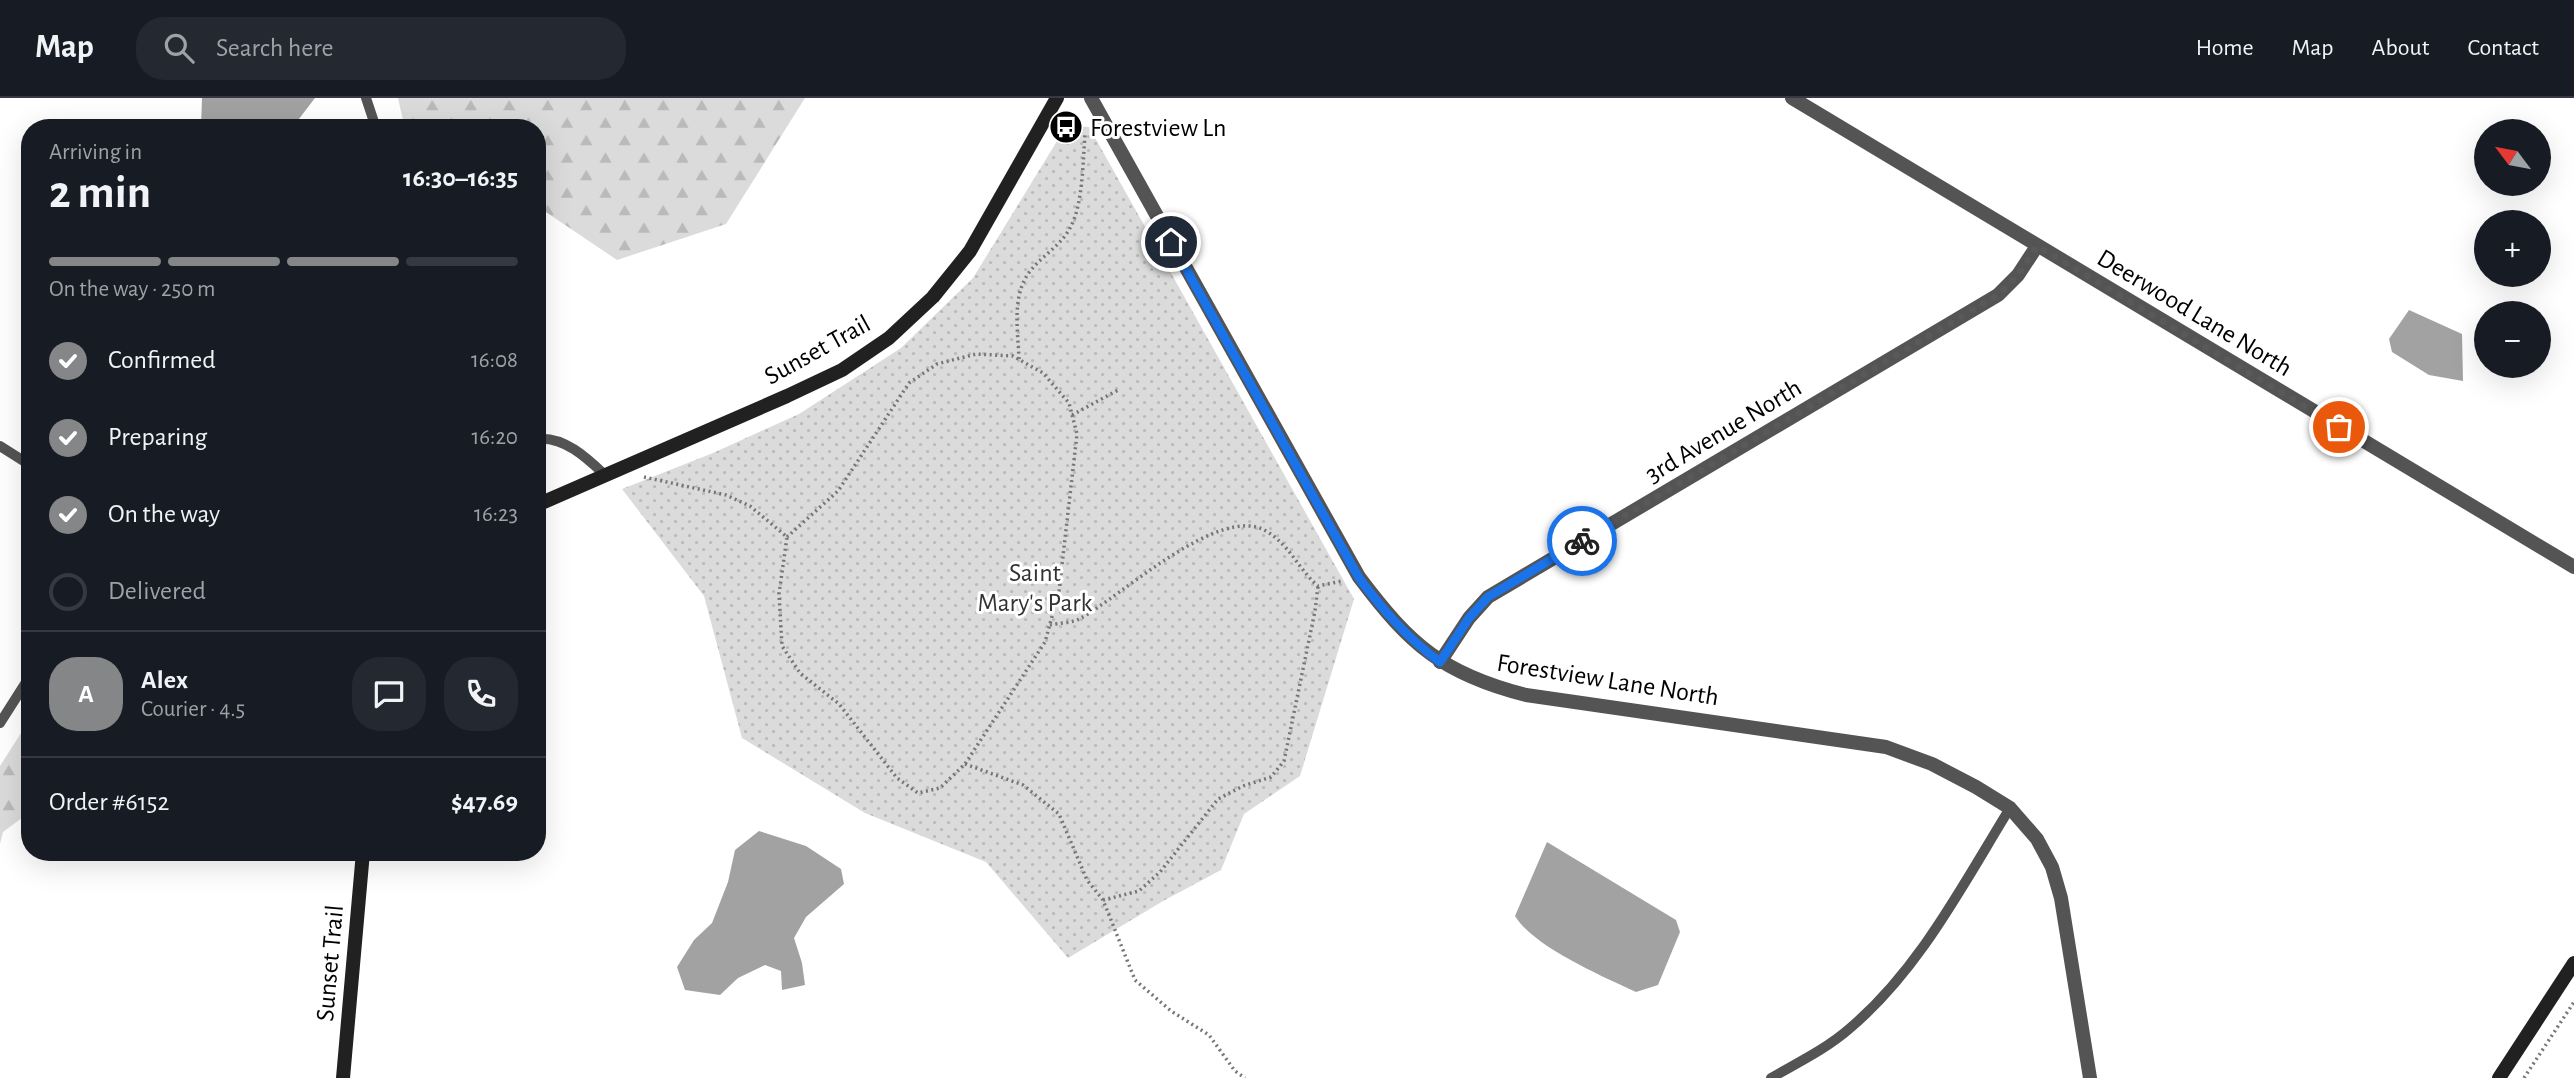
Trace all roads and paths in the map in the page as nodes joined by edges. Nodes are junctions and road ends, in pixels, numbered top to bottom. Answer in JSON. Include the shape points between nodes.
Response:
{"nodes":[{"id":1,"x":366,"y":98,"type":"edge"},
{"id":2,"x":1057,"y":98,"type":"edge"},
{"id":3,"x":1091,"y":98,"type":"edge"},
{"id":4,"x":1792,"y":98,"type":"edge"},
{"id":5,"x":373,"y":119,"type":"edge"},
{"id":6,"x":1085,"y":134,"type":"dead end"},
{"id":7,"x":2037,"y":246,"type":"junction"},
{"id":8,"x":1019,"y":359,"type":"junction"},
{"id":9,"x":1120,"y":389,"type":"dead end"},
{"id":10,"x":1072,"y":415,"type":"junction"},
{"id":11,"x":546,"y":439,"type":"edge"},
{"id":12,"x":0,"y":446,"type":"edge"},
{"id":13,"x":21,"y":459,"type":"edge"},
{"id":14,"x":605,"y":475,"type":"junction"},
{"id":15,"x":642,"y":477,"type":"dead end"},
{"id":16,"x":546,"y":501,"type":"edge"},
{"id":17,"x":787,"y":537,"type":"junction"},
{"id":18,"x":2574,"y":567,"type":"edge"},
{"id":19,"x":1359,"y":578,"type":"junction"},
{"id":20,"x":1318,"y":586,"type":"junction"},
{"id":21,"x":1050,"y":625,"type":"junction"},
{"id":22,"x":1440,"y":662,"type":"junction"},
{"id":23,"x":21,"y":690,"type":"edge"},
{"id":24,"x":0,"y":723,"type":"edge"},
{"id":25,"x":965,"y":764,"type":"junction"},
{"id":26,"x":2010,"y":808,"type":"junction"},
{"id":27,"x":362,"y":861,"type":"edge"},
{"id":28,"x":1103,"y":900,"type":"junction"},
{"id":29,"x":2574,"y":964,"type":"edge"},
{"id":30,"x":2574,"y":1002,"type":"edge"},
{"id":31,"x":344,"y":1078,"type":"edge"},
{"id":32,"x":1245,"y":1078,"type":"edge"},
{"id":33,"x":1771,"y":1078,"type":"edge"},
{"id":34,"x":2090,"y":1078,"type":"edge"},
{"id":35,"x":2499,"y":1078,"type":"edge"},
{"id":36,"x":2524,"y":1078,"type":"edge"}],
"edges":[{"from":1,"to":5,"type":"lane"},
{"from":2,"to":14,"type":"street","name":"Sunset Trail","via":[[970,251],[933,297],[890,338],[842,370]]},
{"from":3,"to":19,"type":"street","name":"Forestview Lane North"},
{"from":4,"to":7,"type":"street","name":"Deerwood Lane North"},
{"from":6,"to":8,"type":"path","via":[[1073,224],[1056,248],[1030,270],[1018,300]]},
{"from":7,"to":18,"type":"street","name":"Deerwood Lane North"},
{"from":7,"to":22,"type":"street","name":"3rd Avenue North","via":[[1998,295],[1488,597]]},
{"from":8,"to":10,"type":"path","via":[[1042,373],[1069,403]]},
{"from":8,"to":17,"type":"path","via":[[976,354],[937,364],[909,383],[838,491]]},
{"from":9,"to":10,"type":"path"},
{"from":10,"to":21,"type":"path","via":[[1077,434],[1059,591]]},
{"from":11,"to":14,"type":"lane","via":[[582,454]]},
{"from":12,"to":13,"type":"lane"},
{"from":14,"to":16,"type":"street","name":"Sunset Trail"},
{"from":15,"to":17,"type":"path","via":[[726,495],[750,506]]},
{"from":17,"to":25,"type":"path","via":[[779,594],[782,646],[800,673],[839,704],[897,778],[918,793],[940,788]]},
{"from":19,"to":20,"type":"path"},
{"from":19,"to":22,"type":"street","name":"Forestview Lane North","via":[[1390,618]]},
{"from":20,"to":21,"type":"path","via":[[1290,551],[1264,529],[1240,527],[1208,535],[1145,572],[1079,620]]},
{"from":20,"to":28,"type":"path","via":[[1284,761],[1271,777],[1218,799],[1160,872],[1139,891]]},
{"from":21,"to":25,"type":"path","via":[[1045,642]]},
{"from":22,"to":26,"type":"street","name":"Forestview Lane North","via":[[1487,685],[1526,695],[1886,747],[1932,764]]},
{"from":23,"to":24,"type":"lane"},
{"from":25,"to":28,"type":"path","via":[[1023,785],[1059,814],[1087,880]]},
{"from":26,"to":33,"type":"lane","via":[[1933,932],[1889,991],[1846,1032]]},
{"from":26,"to":34,"type":"street","name":"Forestview Lane North","via":[[2037,839],[2052,867]]},
{"from":27,"to":31,"type":"street","name":"Sunset Trail"},
{"from":28,"to":32,"type":"path","via":[[1135,980],[1209,1035]]},
{"from":29,"to":35,"type":"street"},
{"from":30,"to":36,"type":"path"}]}
